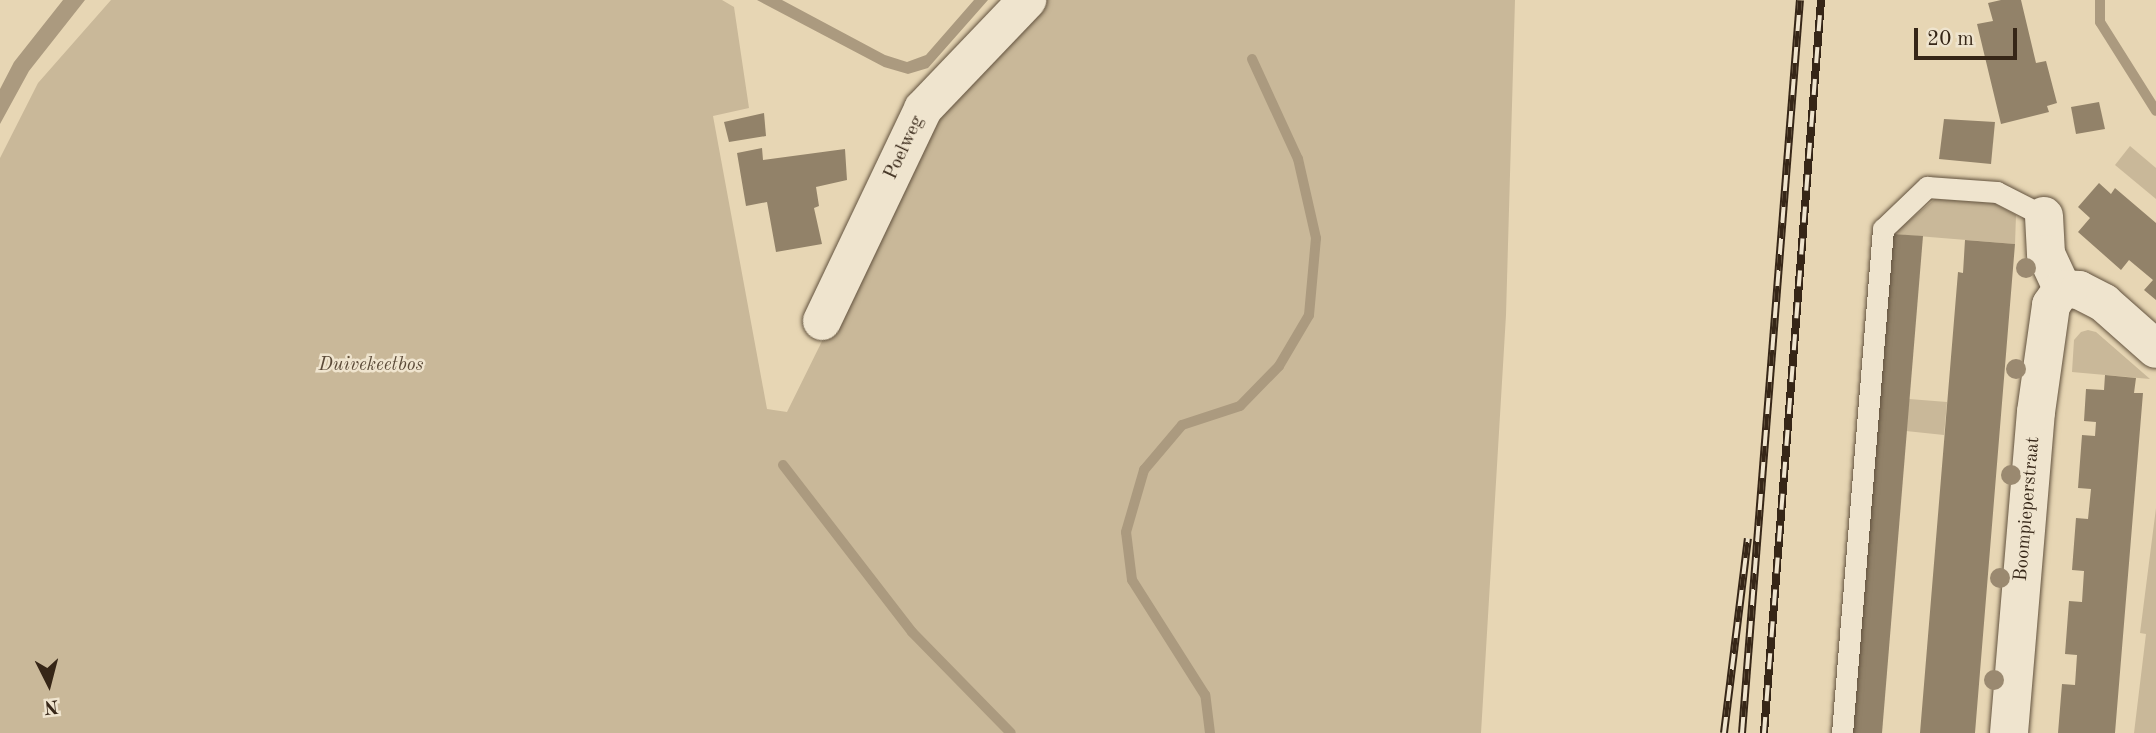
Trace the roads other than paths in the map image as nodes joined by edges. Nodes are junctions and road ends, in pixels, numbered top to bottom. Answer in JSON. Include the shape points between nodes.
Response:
{"nodes":[{"id":1,"x":1027,"y":0,"type":"edge"},
{"id":2,"x":2044,"y":216,"type":"joint"},
{"id":3,"x":2062,"y":289,"type":"junction"},
{"id":4,"x":822,"y":321,"type":"dead end"},
{"id":5,"x":2156,"y":349,"type":"edge"},
{"id":6,"x":1842,"y":733,"type":"edge"},
{"id":7,"x":2009,"y":733,"type":"edge"}],
"edges":[{"from":1,"to":4,"type":"street","name":"Poelweg","via":[[923,109]]},
{"from":2,"to":3,"type":"street","via":[[2046,254]]},
{"from":2,"to":6,"type":"lane","via":[[1997,191],[1927,187],[1882,229]]},
{"from":3,"to":5,"type":"street","via":[[2079,290],[2104,303]]},
{"from":3,"to":7,"type":"street","name":"Boompieperstraat","via":[[2051,305],[2036,412]]}]}
